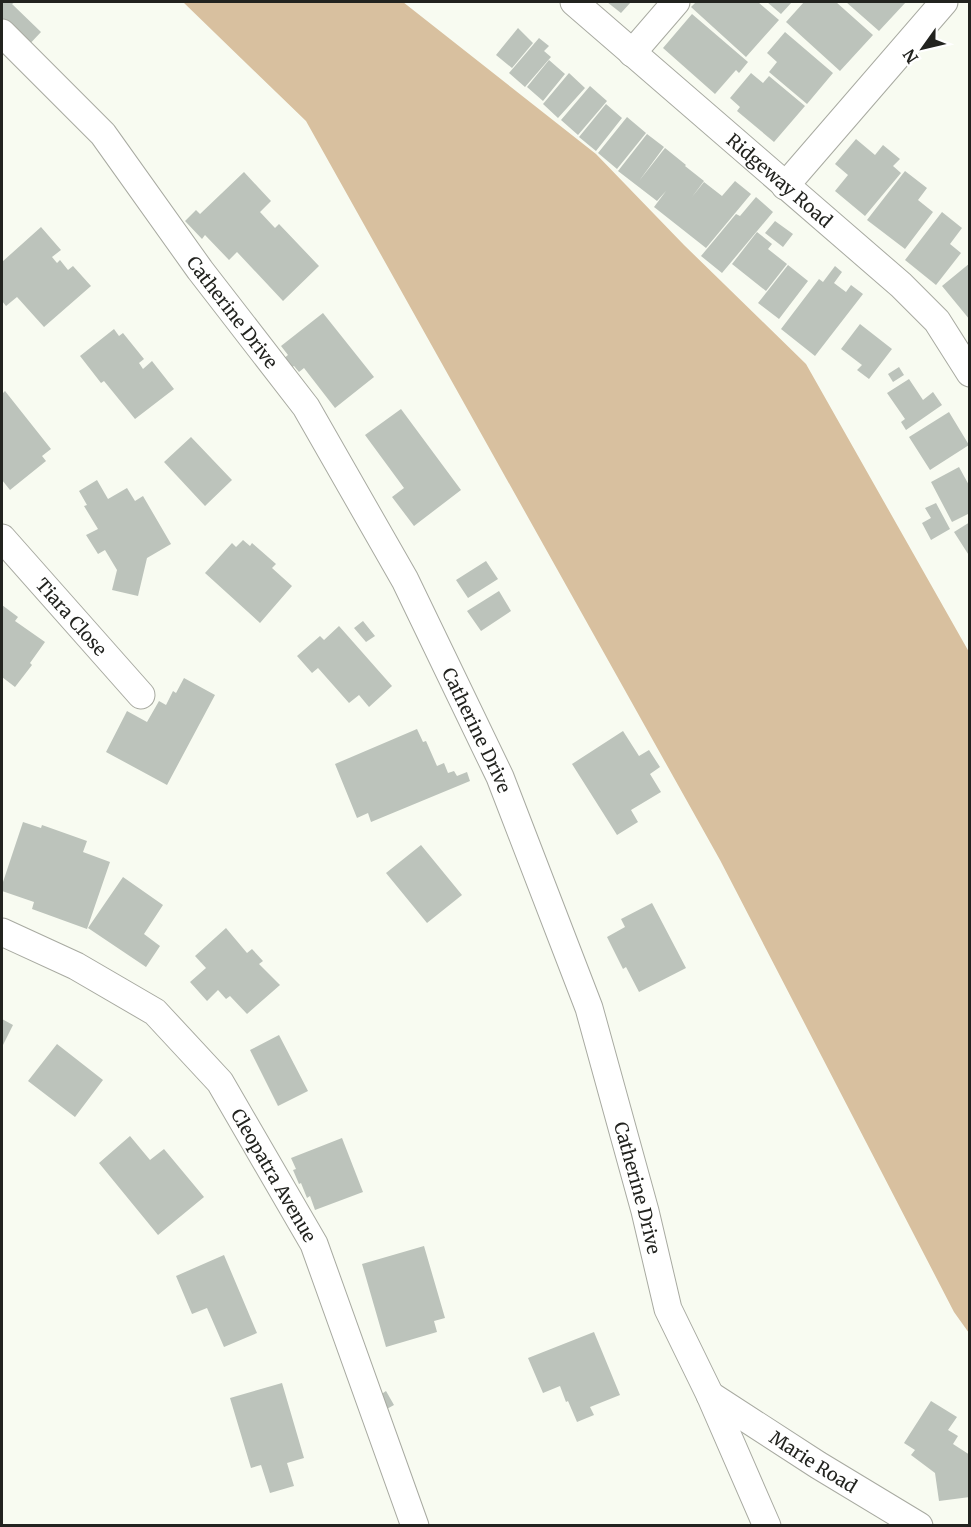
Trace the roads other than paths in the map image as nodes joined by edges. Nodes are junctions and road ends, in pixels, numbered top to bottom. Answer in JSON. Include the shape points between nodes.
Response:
{"nodes":[{"id":1,"x":574,"y":2,"type":"edge"},
{"id":2,"x":676,"y":2,"type":"edge"},
{"id":3,"x":944,"y":2,"type":"edge"},
{"id":4,"x":2,"y":33,"type":"edge"},
{"id":5,"x":632,"y":53,"type":"junction"},
{"id":6,"x":785,"y":186,"type":"junction"},
{"id":7,"x":969,"y":373,"type":"edge"},
{"id":8,"x":2,"y":538,"type":"edge"},
{"id":9,"x":141,"y":695,"type":"dead end"},
{"id":10,"x":2,"y":932,"type":"edge"},
{"id":11,"x":710,"y":1395,"type":"junction"},
{"id":12,"x":415,"y":1526,"type":"edge"},
{"id":13,"x":767,"y":1526,"type":"edge"},
{"id":14,"x":919,"y":1526,"type":"edge"}],
"edges":[{"from":1,"to":5,"type":"street","name":"Ridgeway Road"},
{"from":2,"to":5,"type":"street"},
{"from":3,"to":6,"type":"street"},
{"from":4,"to":11,"type":"street","name":"Catherine Drive","via":[[103,134],[200,270],[306,407],[405,580],[500,777],[590,1008],[668,1309]]},
{"from":5,"to":6,"type":"street","name":"Ridgeway Road"},
{"from":6,"to":7,"type":"street","name":"Ridgeway Road","via":[[901,285],[937,321]]},
{"from":8,"to":9,"type":"street","name":"Tiara Close"},
{"from":10,"to":12,"type":"street","name":"Cleopatra Avenue","via":[[76,966],[155,1012],[220,1082],[314,1244]]},
{"from":11,"to":13,"type":"street","name":"Catherine Drive"},
{"from":11,"to":14,"type":"street","name":"Marie Road"}]}
